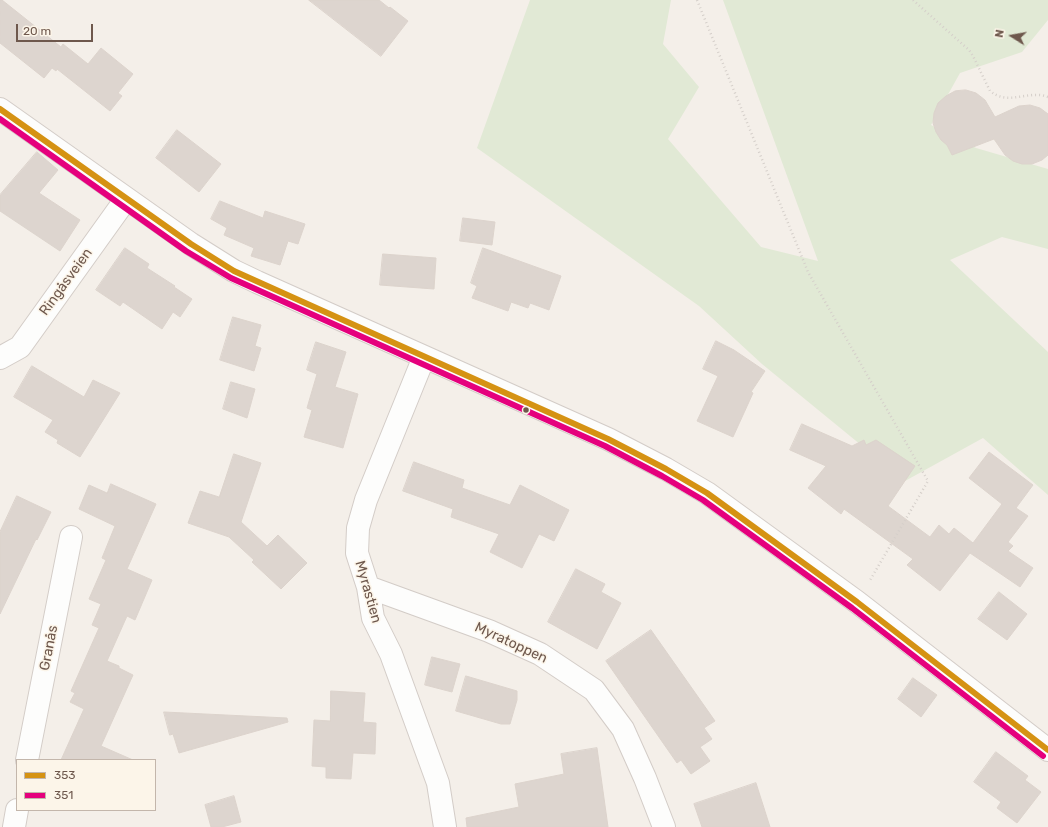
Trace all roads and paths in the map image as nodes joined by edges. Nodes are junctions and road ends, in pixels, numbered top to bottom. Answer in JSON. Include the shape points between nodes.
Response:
{"nodes":[{"id":1,"x":697,"y":0,"type":"edge"},
{"id":2,"x":912,"y":0,"type":"edge"},
{"id":3,"x":1048,"y":97,"type":"edge"},
{"id":4,"x":4,"y":118,"type":"edge"},
{"id":5,"x":126,"y":199,"type":"junction"},
{"id":6,"x":424,"y":357,"type":"junction"},
{"id":7,"x":0,"y":358,"type":"edge"},
{"id":8,"x":71,"y":537,"type":"dead end"},
{"id":9,"x":368,"y":587,"type":"junction"},
{"id":10,"x":857,"y":602,"type":"junction"},
{"id":11,"x":1048,"y":750,"type":"edge"},
{"id":12,"x":27,"y":759,"type":"edge"},
{"id":13,"x":17,"y":811,"type":"edge"},
{"id":14,"x":14,"y":827,"type":"edge"},
{"id":15,"x":445,"y":827,"type":"edge"},
{"id":16,"x":664,"y":827,"type":"edge"}],
"edges":[{"from":1,"to":10,"type":"path","via":[[808,272],[928,481]]},
{"from":2,"to":3,"type":"path","via":[[969,50],[990,91],[995,95],[1003,98],[1040,95]]},
{"from":4,"to":5,"type":"street"},
{"from":5,"to":6,"type":"street","via":[[234,271]]},
{"from":5,"to":7,"type":"street","name":"Ringåsveien","via":[[20,347]]},
{"from":6,"to":9,"type":"street","name":"Myrastien","via":[[366,500],[358,528],[357,553]]},
{"from":6,"to":10,"type":"street","via":[[608,439],[666,469],[708,493]]},
{"from":8,"to":12,"type":"street","name":"Granås"},
{"from":9,"to":15,"type":"street","name":"Myrastien","via":[[373,618],[391,654],[438,783]]},
{"from":9,"to":16,"type":"street","name":"Myratoppen","via":[[489,631],[540,654],[594,690],[623,729]]},
{"from":10,"to":11,"type":"street"},
{"from":13,"to":14,"type":"street"}]}
